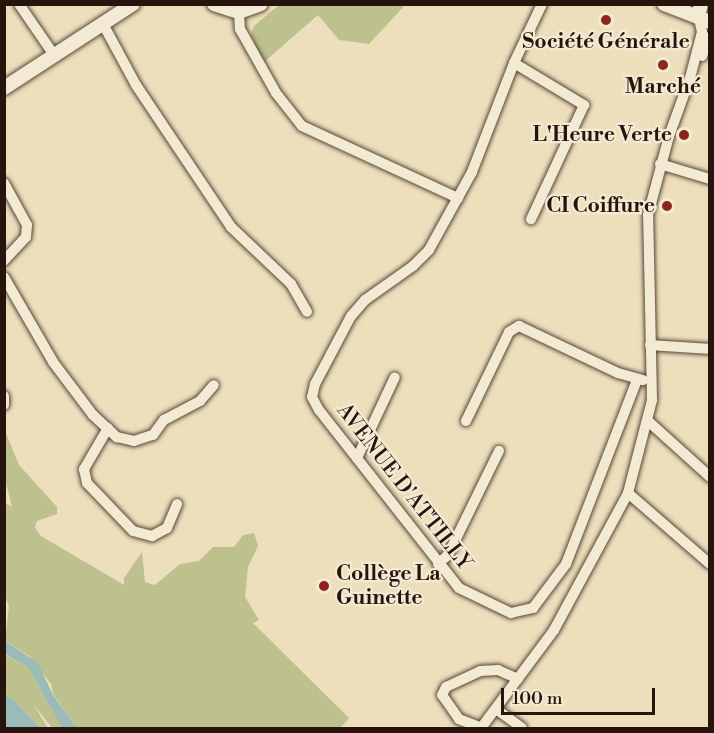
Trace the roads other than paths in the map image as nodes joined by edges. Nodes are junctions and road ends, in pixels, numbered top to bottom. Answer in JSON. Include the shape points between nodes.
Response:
{"nodes":[{"id":1,"x":19,"y":4,"type":"edge"},
{"id":2,"x":133,"y":4,"type":"edge"},
{"id":3,"x":214,"y":4,"type":"edge"},
{"id":4,"x":261,"y":4,"type":"edge"},
{"id":5,"x":542,"y":4,"type":"edge"},
{"id":6,"x":664,"y":4,"type":"edge"},
{"id":7,"x":239,"y":12,"type":"junction"},
{"id":8,"x":702,"y":15,"type":"edge"},
{"id":9,"x":103,"y":24,"type":"junction"},
{"id":10,"x":710,"y":38,"type":"edge"},
{"id":11,"x":49,"y":58,"type":"junction"},
{"id":12,"x":514,"y":63,"type":"junction"},
{"id":13,"x":690,"y":78,"type":"junction"},
{"id":14,"x":4,"y":85,"type":"edge"},
{"id":15,"x":660,"y":164,"type":"junction"},
{"id":16,"x":710,"y":179,"type":"edge"},
{"id":17,"x":4,"y":183,"type":"edge"},
{"id":18,"x":458,"y":198,"type":"junction"},
{"id":19,"x":531,"y":219,"type":"dead end"},
{"id":20,"x":4,"y":261,"type":"edge"},
{"id":21,"x":4,"y":278,"type":"edge"},
{"id":22,"x":307,"y":312,"type":"dead end"},
{"id":23,"x":650,"y":345,"type":"junction"},
{"id":24,"x":710,"y":349,"type":"edge"},
{"id":25,"x":395,"y":377,"type":"dead end"},
{"id":26,"x":652,"y":379,"type":"junction"},
{"id":27,"x":637,"y":380,"type":"junction"},
{"id":28,"x":214,"y":385,"type":"dead end"},
{"id":29,"x":4,"y":396,"type":"edge"},
{"id":30,"x":4,"y":405,"type":"edge"},
{"id":31,"x":466,"y":420,"type":"dead end"},
{"id":32,"x":648,"y":421,"type":"junction"},
{"id":33,"x":108,"y":428,"type":"junction"},
{"id":34,"x":499,"y":451,"type":"dead end"},
{"id":35,"x":357,"y":458,"type":"junction"},
{"id":36,"x":710,"y":477,"type":"edge"},
{"id":37,"x":628,"y":493,"type":"junction"},
{"id":38,"x":177,"y":504,"type":"dead end"},
{"id":39,"x":438,"y":564,"type":"junction"},
{"id":40,"x":710,"y":564,"type":"edge"},
{"id":41,"x":518,"y":679,"type":"junction"},
{"id":42,"x":496,"y":710,"type":"junction"},
{"id":43,"x":482,"y":728,"type":"edge"},
{"id":44,"x":522,"y":729,"type":"edge"}],
"edges":[{"from":1,"to":11,"type":"street"},
{"from":2,"to":9,"type":"street"},
{"from":3,"to":7,"type":"street"},
{"from":4,"to":7,"type":"street"},
{"from":5,"to":12,"type":"street","name":"AVENUE D'ATTILLY"},
{"from":6,"to":8,"type":"street"},
{"from":7,"to":18,"type":"street","via":[[240,29],[276,93],[302,126]]},
{"from":8,"to":13,"type":"street","via":[[702,32]]},
{"from":9,"to":11,"type":"street"},
{"from":9,"to":22,"type":"street","via":[[136,85],[231,227],[291,284]]},
{"from":10,"to":13,"type":"street"},
{"from":11,"to":14,"type":"street"},
{"from":12,"to":18,"type":"street","name":"AVENUE D'ATTILLY"},
{"from":12,"to":19,"type":"street","via":[[584,105]]},
{"from":13,"to":15,"type":"street"},
{"from":15,"to":16,"type":"street"},
{"from":15,"to":23,"type":"street","via":[[646,230]]},
{"from":17,"to":20,"type":"street","via":[[27,225],[26,237]]},
{"from":18,"to":35,"type":"street","name":"AVENUE D'ATTILLY","via":[[429,250],[365,300],[351,316],[315,384],[312,397],[319,410]]},
{"from":21,"to":33,"type":"street","via":[[53,362]]},
{"from":23,"to":24,"type":"street"},
{"from":23,"to":26,"type":"street"},
{"from":25,"to":35,"type":"street"},
{"from":26,"to":27,"type":"street"},
{"from":26,"to":32,"type":"street"},
{"from":27,"to":31,"type":"street","via":[[519,327],[513,328]]},
{"from":27,"to":39,"type":"street","name":"AVENUE D'ATTILLY","via":[[566,564],[533,608],[511,613],[459,588]]},
{"from":28,"to":33,"type":"street","via":[[200,401],[164,420],[153,435],[134,441],[117,437]]},
{"from":29,"to":30,"type":"street"},
{"from":32,"to":36,"type":"street"},
{"from":32,"to":37,"type":"street"},
{"from":33,"to":38,"type":"street","via":[[84,469],[87,483],[133,531],[152,536],[167,528]]},
{"from":34,"to":39,"type":"street","via":[[448,555]]},
{"from":35,"to":39,"type":"street","name":"AVENUE D'ATTILLY"},
{"from":37,"to":40,"type":"street"},
{"from":37,"to":41,"type":"street","via":[[554,630]]},
{"from":41,"to":42,"type":"street"},
{"from":41,"to":43,"type":"street","via":[[498,670],[480,671],[446,687],[442,695],[459,719]]},
{"from":42,"to":43,"type":"street"},
{"from":42,"to":44,"type":"street"}]}
